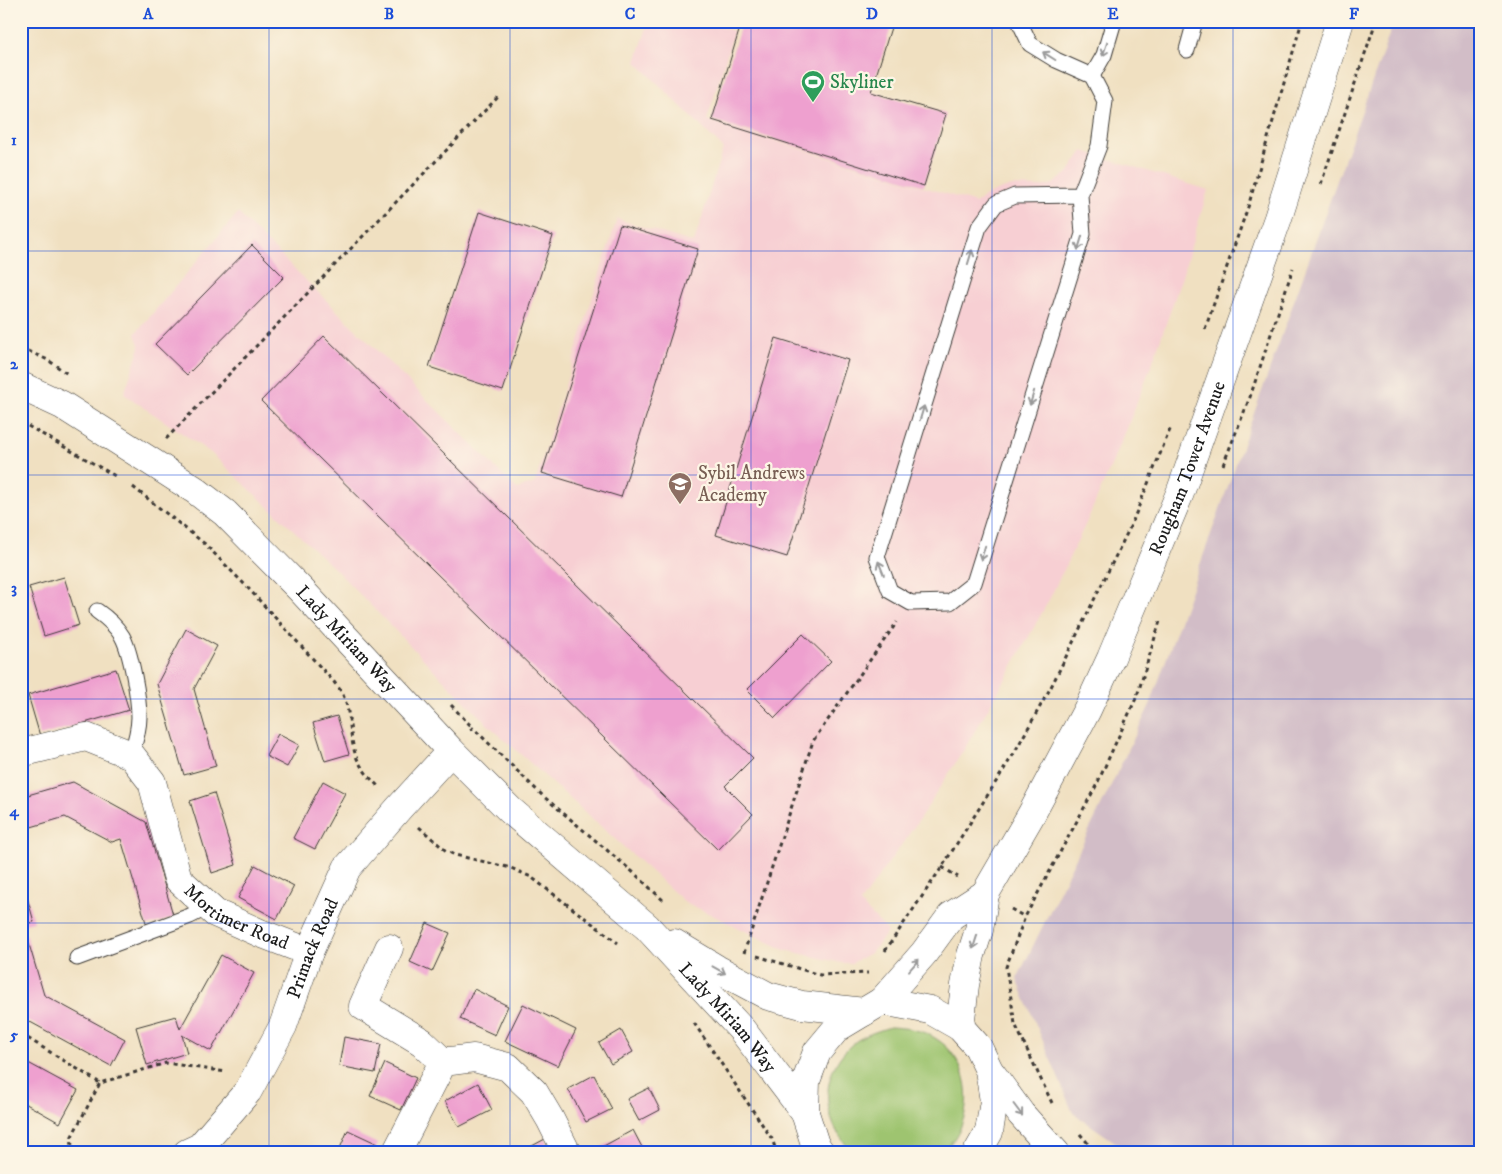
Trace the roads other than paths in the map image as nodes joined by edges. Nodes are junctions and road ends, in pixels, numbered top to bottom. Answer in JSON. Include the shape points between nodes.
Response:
{"nodes":[{"id":1,"x":1019,"y":21,"type":"edge"},
{"id":2,"x":1114,"y":21,"type":"edge"},
{"id":3,"x":1196,"y":21,"type":"edge"},
{"id":4,"x":1340,"y":21,"type":"edge"},
{"id":5,"x":1187,"y":50,"type":"dead end"},
{"id":6,"x":1092,"y":76,"type":"junction"},
{"id":7,"x":1080,"y":195,"type":"junction"},
{"id":8,"x":21,"y":386,"type":"edge"},
{"id":9,"x":97,"y":611,"type":"dead end"},
{"id":10,"x":451,"y":751,"type":"junction"},
{"id":11,"x":21,"y":753,"type":"edge"},
{"id":12,"x":131,"y":755,"type":"junction"},
{"id":13,"x":985,"y":894,"type":"junction"},
{"id":14,"x":208,"y":907,"type":"junction"},
{"id":15,"x":647,"y":927,"type":"junction"},
{"id":16,"x":388,"y":948,"type":"dead end"},
{"id":17,"x":309,"y":952,"type":"junction"},
{"id":18,"x":77,"y":958,"type":"dead end"},
{"id":19,"x":873,"y":1007,"type":"junction"},
{"id":20,"x":960,"y":1027,"type":"junction"},
{"id":21,"x":443,"y":1062,"type":"junction"},
{"id":22,"x":989,"y":1070,"type":"junction"},
{"id":23,"x":805,"y":1113,"type":"junction"},
{"id":24,"x":818,"y":1150,"type":"edge"},
{"id":25,"x":197,"y":1151,"type":"edge"},
{"id":26,"x":396,"y":1153,"type":"edge"},
{"id":27,"x":568,"y":1153,"type":"edge"},
{"id":28,"x":977,"y":1153,"type":"edge"},
{"id":29,"x":1056,"y":1153,"type":"edge"}],
"edges":[{"from":6,"to":1,"type":"lane","one_way":true,"via":[[1030,44]]},
{"from":2,"to":6,"type":"lane","one_way":true,"via":[[1104,55]]},
{"from":3,"to":5,"type":"lane"},
{"from":4,"to":13,"type":"street","name":"Rougham Tower Avenue","via":[[1278,218],[1180,493],[1087,710]]},
{"from":6,"to":7,"type":"lane","via":[[1105,101],[1099,146]]},
{"from":7,"to":7,"type":"lane","one_way":true,"via":[[1083,234],[974,583],[950,602],[911,603],[890,591],[877,558],[979,227],[996,204],[1015,196]]},
{"from":8,"to":10,"type":"street","name":"Lady Miriam Way","via":[[62,406],[195,490],[225,513]]},
{"from":9,"to":12,"type":"lane","via":[[111,621],[128,651],[139,717]]},
{"from":10,"to":15,"type":"street","name":"Lady Miriam Way","via":[[510,810]]},
{"from":10,"to":17,"type":"street","name":"Primack Road","via":[[347,868]]},
{"from":11,"to":12,"type":"street","via":[[86,737]]},
{"from":12,"to":14,"type":"street","name":"Mortimer Road","via":[[152,782],[178,879]]},
{"from":19,"to":13,"type":"street","name":"Rougham Tower Avenue","one_way":true,"via":[[924,953],[951,916]]},
{"from":13,"to":20,"type":"street","name":"Rougham Tower Avenue","one_way":true,"via":[[965,984]]},
{"from":14,"to":17,"type":"street","name":"Mortimer Road","via":[[215,913]]},
{"from":14,"to":18,"type":"lane"},
{"from":15,"to":19,"type":"street","name":"Lady Miriam Way","one_way":true,"via":[[768,996],[802,1005]]},
{"from":15,"to":23,"type":"street","name":"Lady Miriam Way","via":[[742,1030]]},
{"from":16,"to":21,"type":"street","via":[[363,1006],[422,1042]]},
{"from":17,"to":25,"type":"street","name":"Primack Road","via":[[283,1026],[256,1077]]},
{"from":19,"to":20,"type":"street","name":"Lady Miriam Way","via":[[930,1010]]},
{"from":19,"to":23,"type":"street","name":"Rougham Tower Avenue","via":[[837,1028],[817,1052],[806,1081]]},
{"from":20,"to":22,"type":"street","name":"Lady Miriam Way","via":[[978,1047]]},
{"from":21,"to":26,"type":"street"},
{"from":21,"to":27,"type":"street","via":[[474,1058],[508,1067],[534,1092]]},
{"from":22,"to":28,"type":"street","via":[[994,1101],[989,1132]]},
{"from":22,"to":29,"type":"street","one_way":true,"via":[[1021,1114]]},
{"from":23,"to":24,"type":"street"}]}
